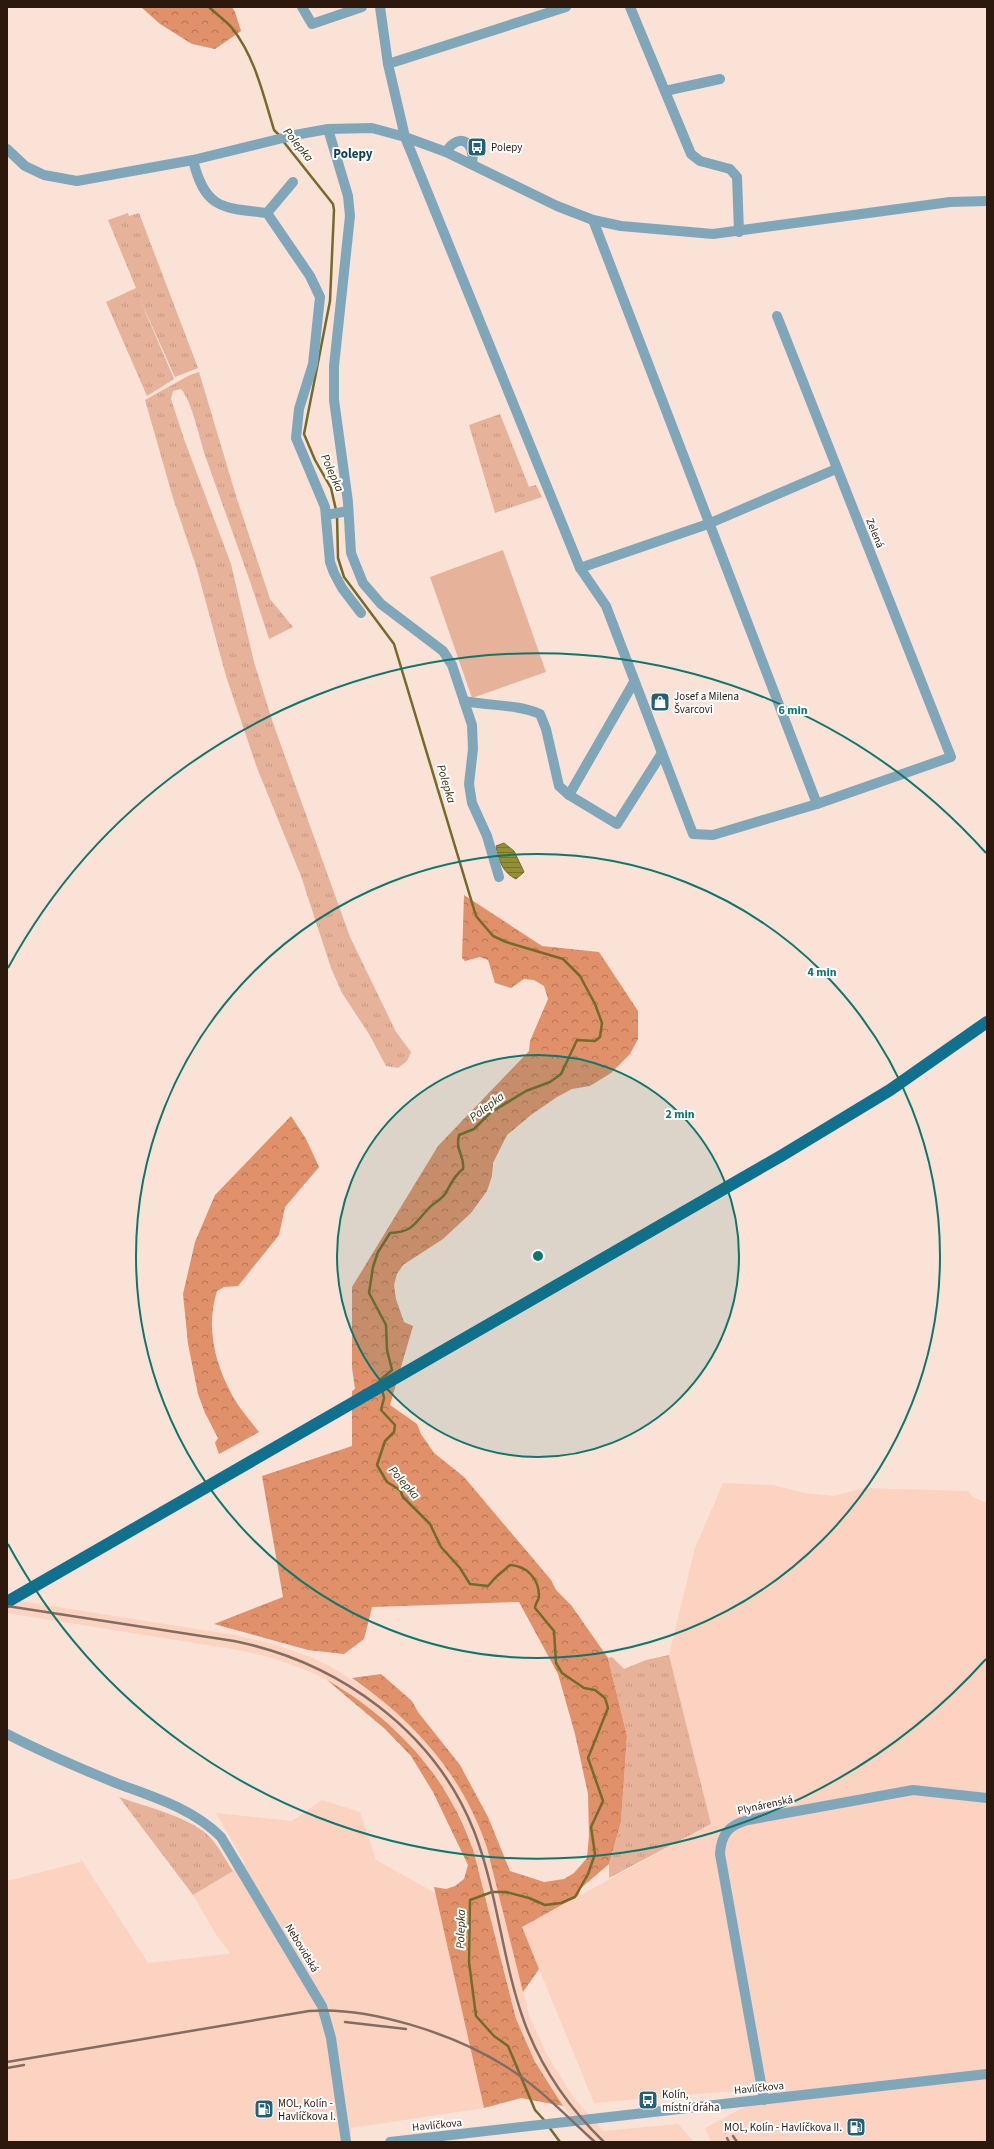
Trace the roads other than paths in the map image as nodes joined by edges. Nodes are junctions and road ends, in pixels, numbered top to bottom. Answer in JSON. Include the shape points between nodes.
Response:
{"nodes":[{"id":1,"x":302,"y":7,"type":"edge"},
{"id":2,"x":362,"y":7,"type":"edge"},
{"id":3,"x":380,"y":7,"type":"edge"},
{"id":4,"x":566,"y":7,"type":"edge"},
{"id":5,"x":630,"y":7,"type":"edge"},
{"id":6,"x":388,"y":64,"type":"junction"},
{"id":7,"x":720,"y":79,"type":"dead end"},
{"id":8,"x":665,"y":91,"type":"junction"},
{"id":9,"x":328,"y":129,"type":"junction"},
{"id":10,"x":405,"y":136,"type":"junction"},
{"id":11,"x":7,"y":150,"type":"edge"},
{"id":12,"x":446,"y":152,"type":"junction"},
{"id":13,"x":193,"y":160,"type":"junction"},
{"id":14,"x":472,"y":164,"type":"junction"},
{"id":15,"x":293,"y":182,"type":"dead end"},
{"id":16,"x":987,"y":201,"type":"edge"},
{"id":17,"x":267,"y":213,"type":"junction"},
{"id":18,"x":592,"y":220,"type":"junction"},
{"id":19,"x":739,"y":232,"type":"junction"},
{"id":20,"x":777,"y":316,"type":"dead end"},
{"id":21,"x":836,"y":470,"type":"junction"},
{"id":22,"x":345,"y":512,"type":"junction"},
{"id":23,"x":329,"y":515,"type":"junction"},
{"id":24,"x":708,"y":524,"type":"junction"},
{"id":25,"x":580,"y":568,"type":"junction"},
{"id":26,"x":362,"y":613,"type":"dead end"},
{"id":27,"x":634,"y":682,"type":"junction"},
{"id":28,"x":464,"y":701,"type":"junction"},
{"id":29,"x":662,"y":753,"type":"junction"},
{"id":30,"x":569,"y":795,"type":"junction"},
{"id":31,"x":817,"y":804,"type":"junction"},
{"id":32,"x":499,"y":876,"type":"dead end"},
{"id":33,"x":987,"y":1022,"type":"edge"},
{"id":34,"x":7,"y":1602,"type":"edge"},
{"id":35,"x":7,"y":1734,"type":"edge"},
{"id":36,"x":987,"y":1798,"type":"edge"},
{"id":37,"x":987,"y":2074,"type":"edge"},
{"id":38,"x":764,"y":2100,"type":"junction"},
{"id":39,"x":346,"y":2142,"type":"edge"},
{"id":40,"x":390,"y":2142,"type":"edge"}],
"edges":[{"from":1,"to":2,"type":"street","via":[[312,24]]},
{"from":3,"to":6,"type":"street"},
{"from":4,"to":6,"type":"street"},
{"from":5,"to":8,"type":"street"},
{"from":6,"to":10,"type":"street"},
{"from":7,"to":8,"type":"street"},
{"from":8,"to":19,"type":"street","via":[[691,154],[700,161],[730,169],[737,177]]},
{"from":9,"to":10,"type":"street","via":[[372,128]]},
{"from":9,"to":13,"type":"street"},
{"from":9,"to":22,"type":"street","via":[[348,196],[350,216],[334,366],[334,400]]},
{"from":10,"to":12,"type":"street"},
{"from":10,"to":25,"type":"street"},
{"from":11,"to":13,"type":"street","via":[[25,166],[44,175],[77,181]]},
{"from":12,"to":14,"type":"street"},
{"from":12,"to":14,"type":"street","via":[[451,144],[458,140],[466,142],[473,150]]},
{"from":13,"to":17,"type":"street","via":[[202,188],[217,203],[230,209]]},
{"from":14,"to":18,"type":"street"},
{"from":15,"to":17,"type":"street"},
{"from":16,"to":19,"type":"street","via":[[950,202]]},
{"from":17,"to":23,"type":"street","via":[[310,276],[320,297],[313,364],[299,409],[295,433],[297,444]]},
{"from":18,"to":19,"type":"street","via":[[621,226],[714,234]]},
{"from":18,"to":24,"type":"street"},
{"from":20,"to":21,"type":"street","name":"Zelená"},
{"from":21,"to":24,"type":"street"},
{"from":21,"to":31,"type":"street","name":"Zelená","via":[[951,757]]},
{"from":22,"to":23,"type":"street"},
{"from":22,"to":28,"type":"street","via":[[351,553],[363,583],[381,604],[443,652],[452,665]]},
{"from":23,"to":26,"type":"street","via":[[330,555],[334,573],[342,588]]},
{"from":24,"to":25,"type":"street"},
{"from":24,"to":31,"type":"street"},
{"from":25,"to":27,"type":"street","via":[[606,606]]},
{"from":27,"to":29,"type":"street"},
{"from":27,"to":30,"type":"street"},
{"from":28,"to":30,"type":"street","via":[[527,708],[540,714],[559,786]]},
{"from":28,"to":32,"type":"street","via":[[472,725],[473,749],[469,784],[472,803],[487,836]]},
{"from":29,"to":30,"type":"street","via":[[617,824]]},
{"from":29,"to":31,"type":"street","via":[[693,834],[713,835]]},
{"from":33,"to":34,"type":"main road","via":[[846,1118]]},
{"from":35,"to":39,"type":"street","name":"Nebovidská","via":[[169,1803],[208,1824],[221,1837],[324,2010],[331,2038]]},
{"from":36,"to":38,"type":"street","name":"Plynárenská","via":[[930,1791],[895,1792],[748,1820],[732,1825],[726,1831],[720,1854]]},
{"from":37,"to":38,"type":"street","name":"Havlíčkova"},
{"from":38,"to":40,"type":"street","name":"Havlíčkova"}]}
